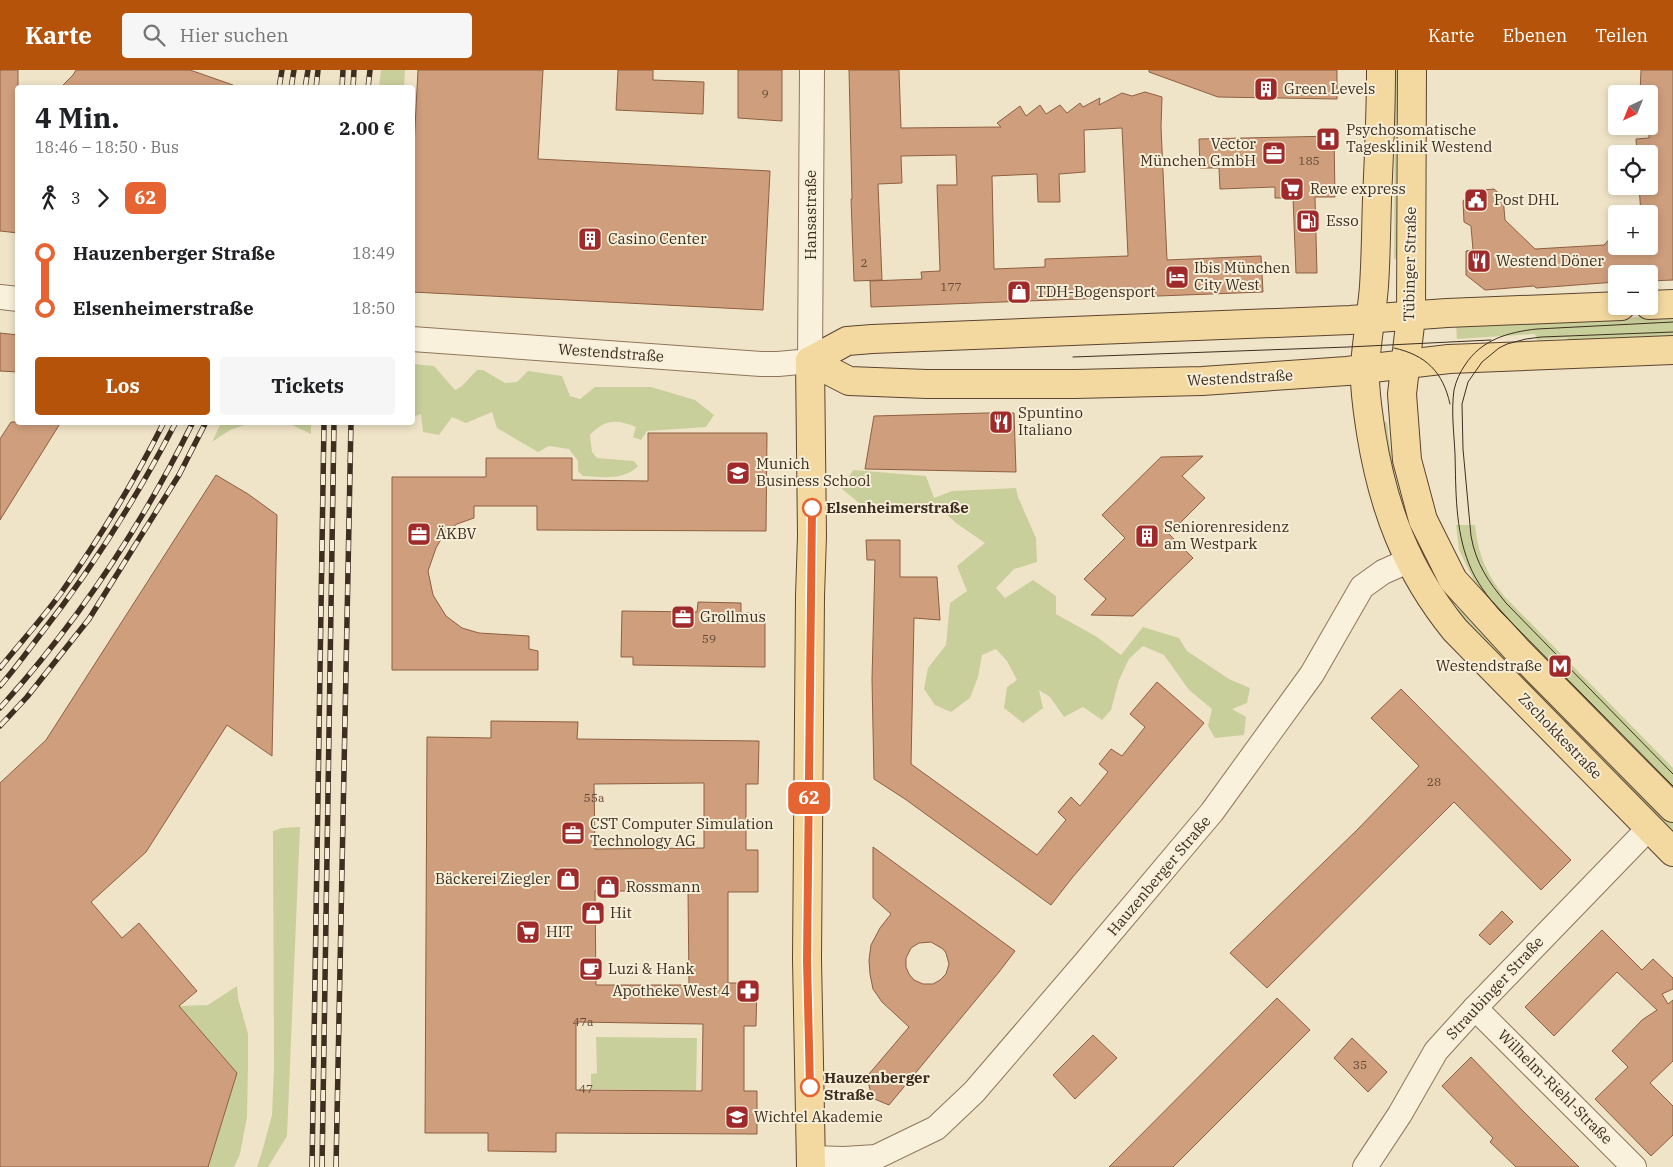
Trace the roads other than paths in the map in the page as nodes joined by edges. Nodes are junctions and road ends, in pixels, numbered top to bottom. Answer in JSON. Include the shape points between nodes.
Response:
{"nodes":[{"id":1,"x":812,"y":70,"type":"edge"},
{"id":2,"x":1381,"y":70,"type":"edge"},
{"id":3,"x":1412,"y":70,"type":"edge"},
{"id":4,"x":0,"y":297,"type":"edge"},
{"id":5,"x":15,"y":299,"type":"edge"},
{"id":6,"x":1673,"y":304,"type":"edge"},
{"id":7,"x":1658,"y":305,"type":"edge"},
{"id":8,"x":1608,"y":307,"type":"edge"},
{"id":9,"x":1410,"y":327,"type":"junction"},
{"id":10,"x":1369,"y":328,"type":"junction"},
{"id":11,"x":415,"y":338,"type":"edge"},
{"id":12,"x":1673,"y":350,"type":"edge"},
{"id":13,"x":810,"y":361,"type":"junction"},
{"id":14,"x":1404,"y":364,"type":"junction"},
{"id":15,"x":1365,"y":370,"type":"junction"},
{"id":16,"x":1410,"y":560,"type":"junction"},
{"id":17,"x":1673,"y":808,"type":"edge"},
{"id":18,"x":1649,"y":828,"type":"junction"},
{"id":19,"x":1673,"y":852,"type":"edge"},
{"id":20,"x":1476,"y":1008,"type":"junction"},
{"id":21,"x":811,"y":1162,"type":"edge"},
{"id":22,"x":1365,"y":1167,"type":"edge"},
{"id":23,"x":1634,"y":1167,"type":"edge"}],
"edges":[{"from":1,"to":13,"type":"street","name":"Hansastraße"},
{"from":2,"to":10,"type":"main road","via":[[1374,288]]},
{"from":3,"to":9,"type":"main road","name":"Tübinger Straße"},
{"from":4,"to":5,"type":"street"},
{"from":6,"to":7,"type":"main road"},
{"from":8,"to":9,"type":"main road","name":"Westendstraße"},
{"from":9,"to":10,"type":"main road","name":"Westendstraße"},
{"from":9,"to":14,"type":"main road","name":"Zschokkestraße"},
{"from":10,"to":13,"type":"main road","name":"Westendstraße","via":[[872,339],[847,341]]},
{"from":10,"to":15,"type":"main road","name":"Zschokkestraße"},
{"from":11,"to":13,"type":"street","name":"Westendstraße","via":[[762,364]]},
{"from":12,"to":14,"type":"main road","name":"Westendstraße","via":[[1463,358]]},
{"from":13,"to":15,"type":"main road","name":"Westendstraße","via":[[848,381],[927,384],[1202,381]]},
{"from":13,"to":21,"type":"main road","via":[[812,536],[807,960]]},
{"from":14,"to":15,"type":"main road","name":"Westendstraße"},
{"from":14,"to":17,"type":"main road","name":"Zschokkestraße","via":[[1403,423],[1412,482],[1423,520],[1453,580],[1517,650]]},
{"from":15,"to":16,"type":"main road","name":"Zschokkestraße","via":[[1367,406],[1380,482],[1393,523]]},
{"from":16,"to":18,"type":"main road","name":"Zschokkestraße","via":[[1440,611],[1456,630]]},
{"from":16,"to":21,"type":"street","name":"Hauzenberger Straße","via":[[1383,572],[1362,587],[1312,674],[1212,812],[974,1092],[936,1128],[876,1157]]},
{"from":18,"to":19,"type":"main road","name":"Zschokkestraße"},
{"from":18,"to":20,"type":"street","name":"Straubinger Straße"},
{"from":20,"to":22,"type":"street","name":"Straubinger Straße","via":[[1436,1051]]},
{"from":20,"to":23,"type":"street","name":"Wilhelm-Riehl-Straße"}]}
